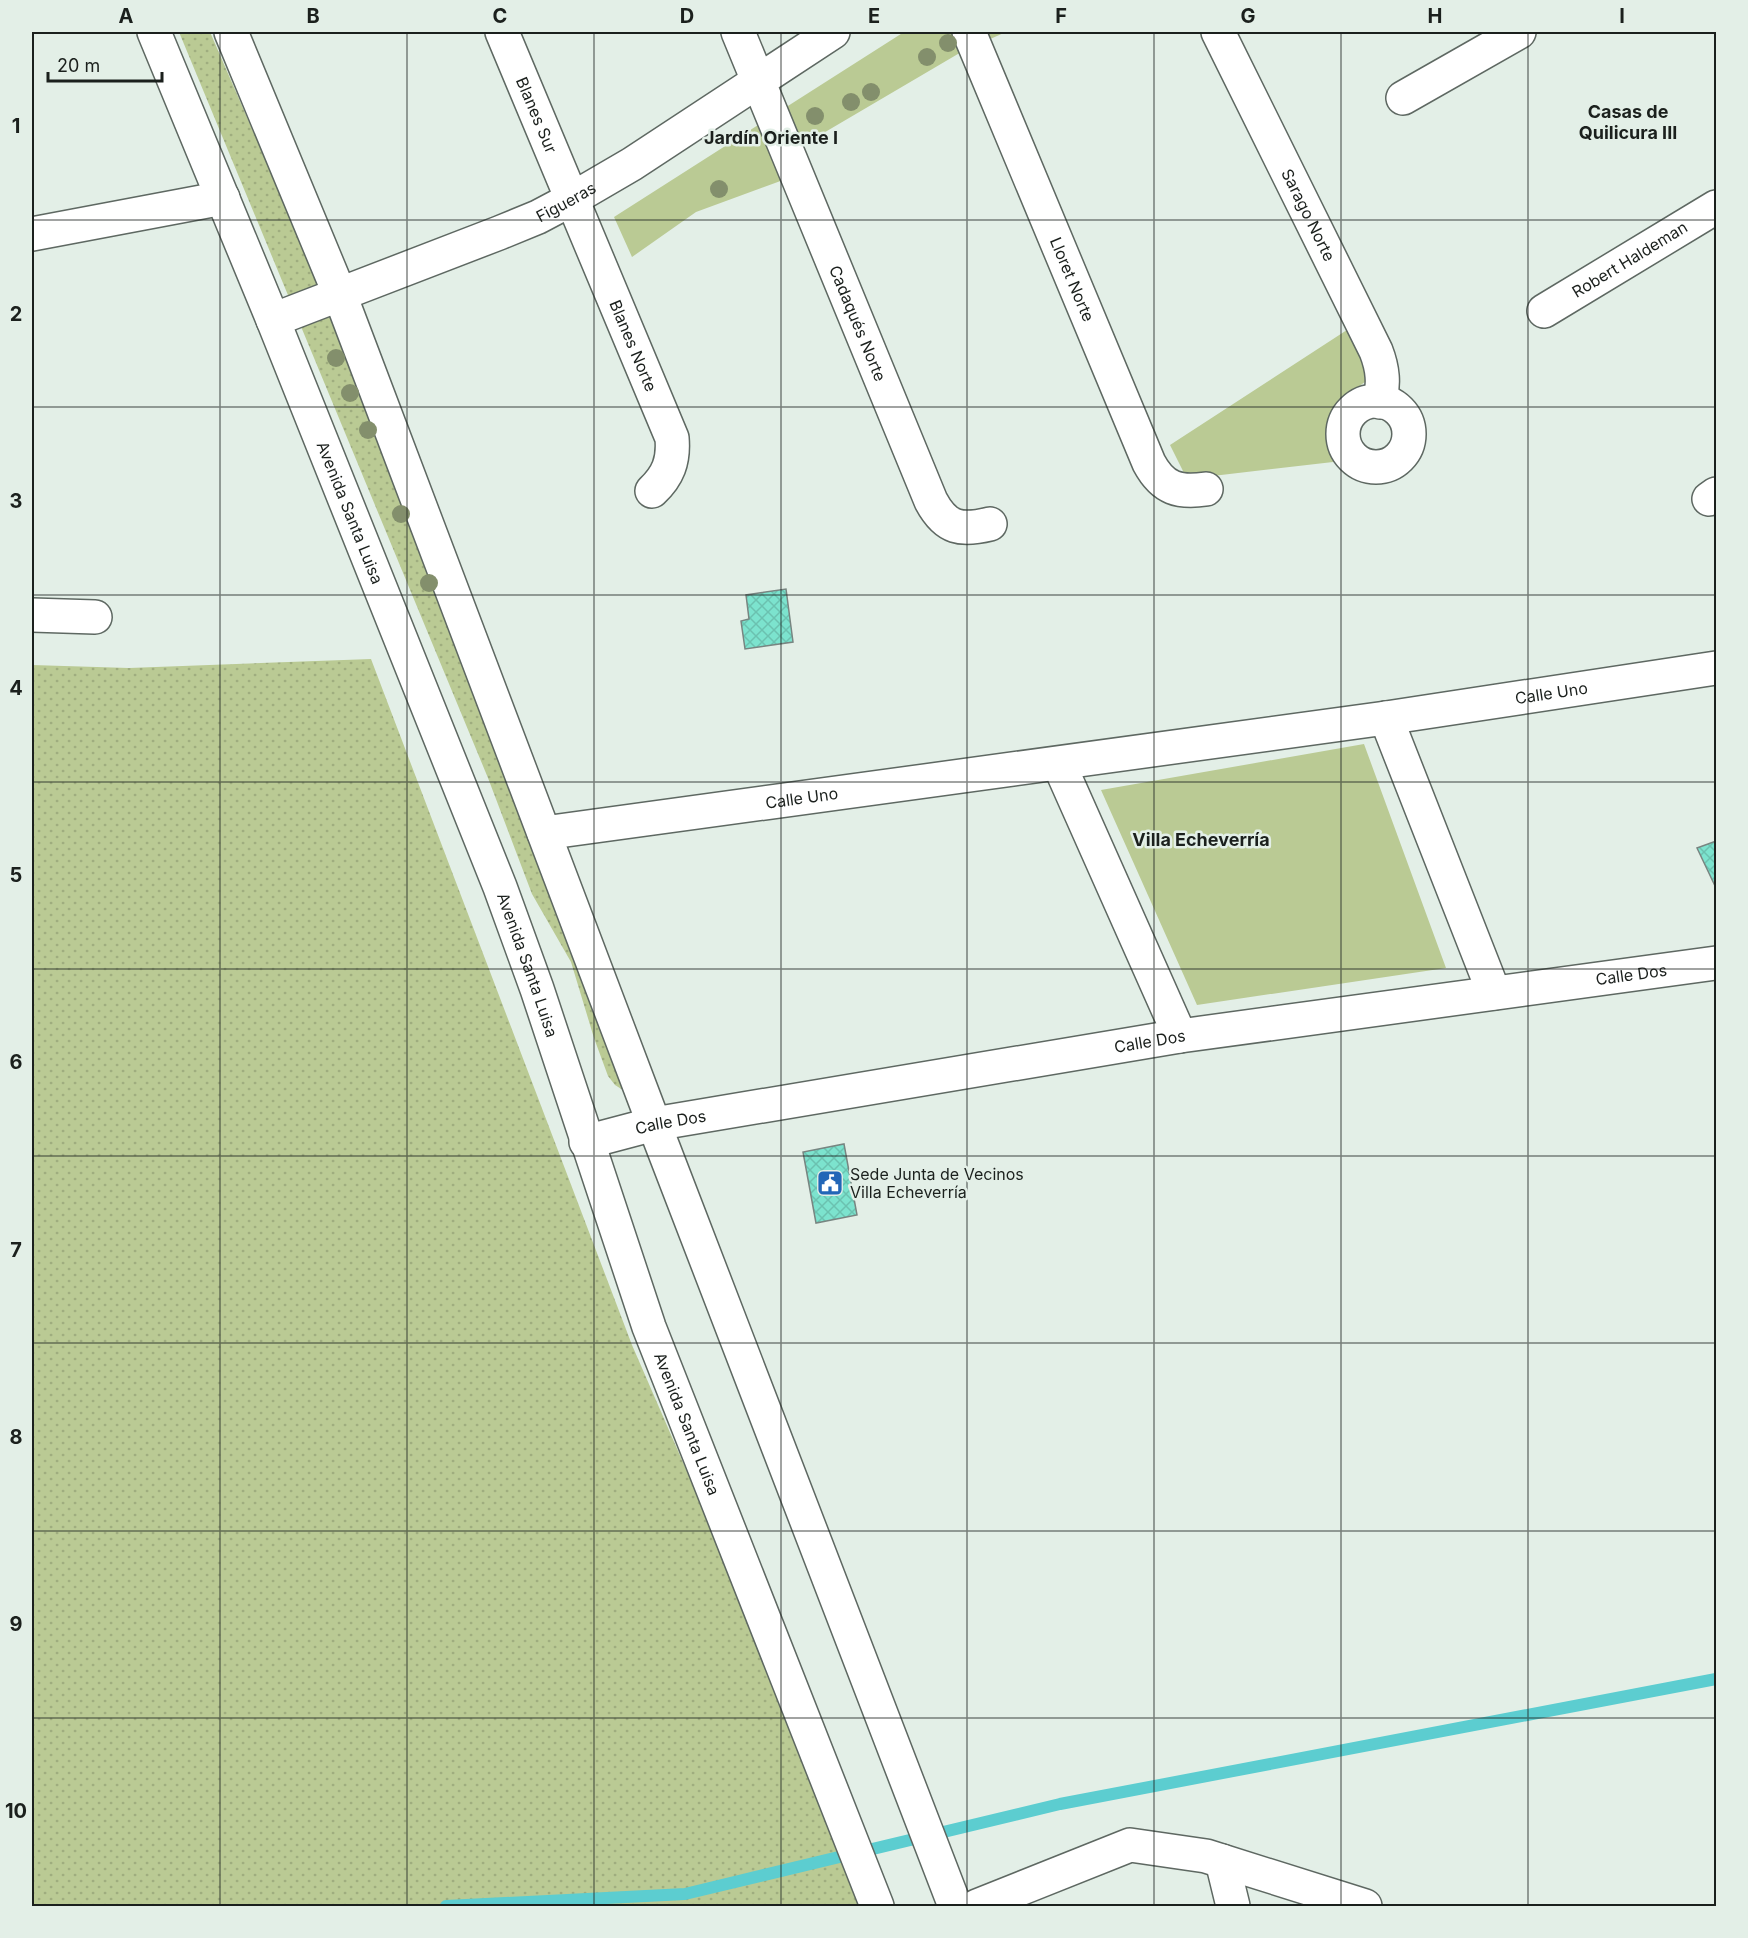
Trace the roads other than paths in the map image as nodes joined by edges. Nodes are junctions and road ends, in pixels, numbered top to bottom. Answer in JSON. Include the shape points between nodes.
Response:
{"nodes":[{"id":1,"x":154,"y":32,"type":"edge"},
{"id":2,"x":231,"y":32,"type":"edge"},
{"id":3,"x":502,"y":32,"type":"edge"},
{"id":4,"x":738,"y":32,"type":"edge"},
{"id":5,"x":833,"y":32,"type":"edge"},
{"id":6,"x":969,"y":32,"type":"edge"},
{"id":7,"x":1218,"y":32,"type":"edge"},
{"id":8,"x":1519,"y":32,"type":"edge"},
{"id":9,"x":759,"y":81,"type":"junction"},
{"id":10,"x":1403,"y":98,"type":"dead end"},
{"id":11,"x":223,"y":198,"type":"junction"},
{"id":12,"x":572,"y":199,"type":"junction"},
{"id":13,"x":1716,"y":207,"type":"edge"},
{"id":14,"x":32,"y":234,"type":"edge"},
{"id":15,"x":340,"y":295,"type":"junction"},
{"id":16,"x":1544,"y":311,"type":"dead end"},
{"id":17,"x":273,"y":320,"type":"junction"},
{"id":18,"x":1380,"y":402,"type":"dead end"},
{"id":19,"x":1206,"y":489,"type":"dead end"},
{"id":20,"x":652,"y":491,"type":"dead end"},
{"id":21,"x":990,"y":524,"type":"dead end"},
{"id":22,"x":32,"y":615,"type":"edge"},
{"id":23,"x":95,"y":617,"type":"dead end"},
{"id":24,"x":1716,"y":668,"type":"edge"},
{"id":25,"x":1386,"y":717,"type":"junction"},
{"id":26,"x":1059,"y":764,"type":"junction"},
{"id":27,"x":544,"y":833,"type":"junction"},
{"id":28,"x":1716,"y":963,"type":"edge"},
{"id":29,"x":1494,"y":993,"type":"junction"},
{"id":30,"x":1180,"y":1036,"type":"junction"},
{"id":31,"x":654,"y":1124,"type":"junction"},
{"id":32,"x":586,"y":1142,"type":"junction"},
{"id":33,"x":1222,"y":1861,"type":"junction"},
{"id":34,"x":951,"y":1896,"type":"edge"},
{"id":35,"x":876,"y":1904,"type":"edge"},
{"id":36,"x":978,"y":1906,"type":"edge"},
{"id":37,"x":1233,"y":1906,"type":"edge"},
{"id":38,"x":1365,"y":1906,"type":"edge"}],
"edges":[{"from":1,"to":11,"type":"street","name":"Avenida Santa Luisa"},
{"from":2,"to":15,"type":"street"},
{"from":3,"to":12,"type":"street","name":"Blanes Sur"},
{"from":4,"to":9,"type":"street","name":"Cadaqués Norte"},
{"from":5,"to":9,"type":"street","name":"Figueras"},
{"from":6,"to":19,"type":"street","name":"Lloret Norte","via":[[1149,464],[1156,476],[1178,490]]},
{"from":7,"to":18,"type":"street","name":"Sarago Norte","via":[[1376,351],[1383,376]]},
{"from":8,"to":10,"type":"street"},
{"from":9,"to":12,"type":"street","name":"Figueras"},
{"from":9,"to":21,"type":"street","name":"Cadaqués Norte","via":[[938,514],[960,528]]},
{"from":11,"to":14,"type":"street"},
{"from":11,"to":17,"type":"street","name":"Avenida Santa Luisa"},
{"from":12,"to":15,"type":"street","name":"Figueras","via":[[499,233]]},
{"from":12,"to":20,"type":"street","name":"Blanes Norte","via":[[672,438],[671,463]]},
{"from":13,"to":16,"type":"street","name":"Robert Haldeman"},
{"from":15,"to":17,"type":"street","name":"Figueras"},
{"from":15,"to":27,"type":"street"},
{"from":17,"to":32,"type":"street","name":"Avenida Santa Luisa","via":[[500,887]]},
{"from":22,"to":23,"type":"street"},
{"from":24,"to":25,"type":"street","name":"Calle Uno"},
{"from":25,"to":26,"type":"street","name":"Calle Uno"},
{"from":25,"to":29,"type":"street"},
{"from":26,"to":27,"type":"street","name":"Calle Uno"},
{"from":26,"to":30,"type":"street"},
{"from":27,"to":31,"type":"street"},
{"from":28,"to":29,"type":"street","name":"Calle Dos"},
{"from":29,"to":30,"type":"street","name":"Calle Dos"},
{"from":30,"to":31,"type":"street","name":"Calle Dos"},
{"from":31,"to":32,"type":"street","name":"Calle Dos"},
{"from":31,"to":34,"type":"street"},
{"from":32,"to":35,"type":"street","name":"Avenida Santa Luisa","via":[[648,1327]]},
{"from":33,"to":36,"type":"street","via":[[1130,1845]]},
{"from":33,"to":37,"type":"street"},
{"from":33,"to":38,"type":"street"}]}
